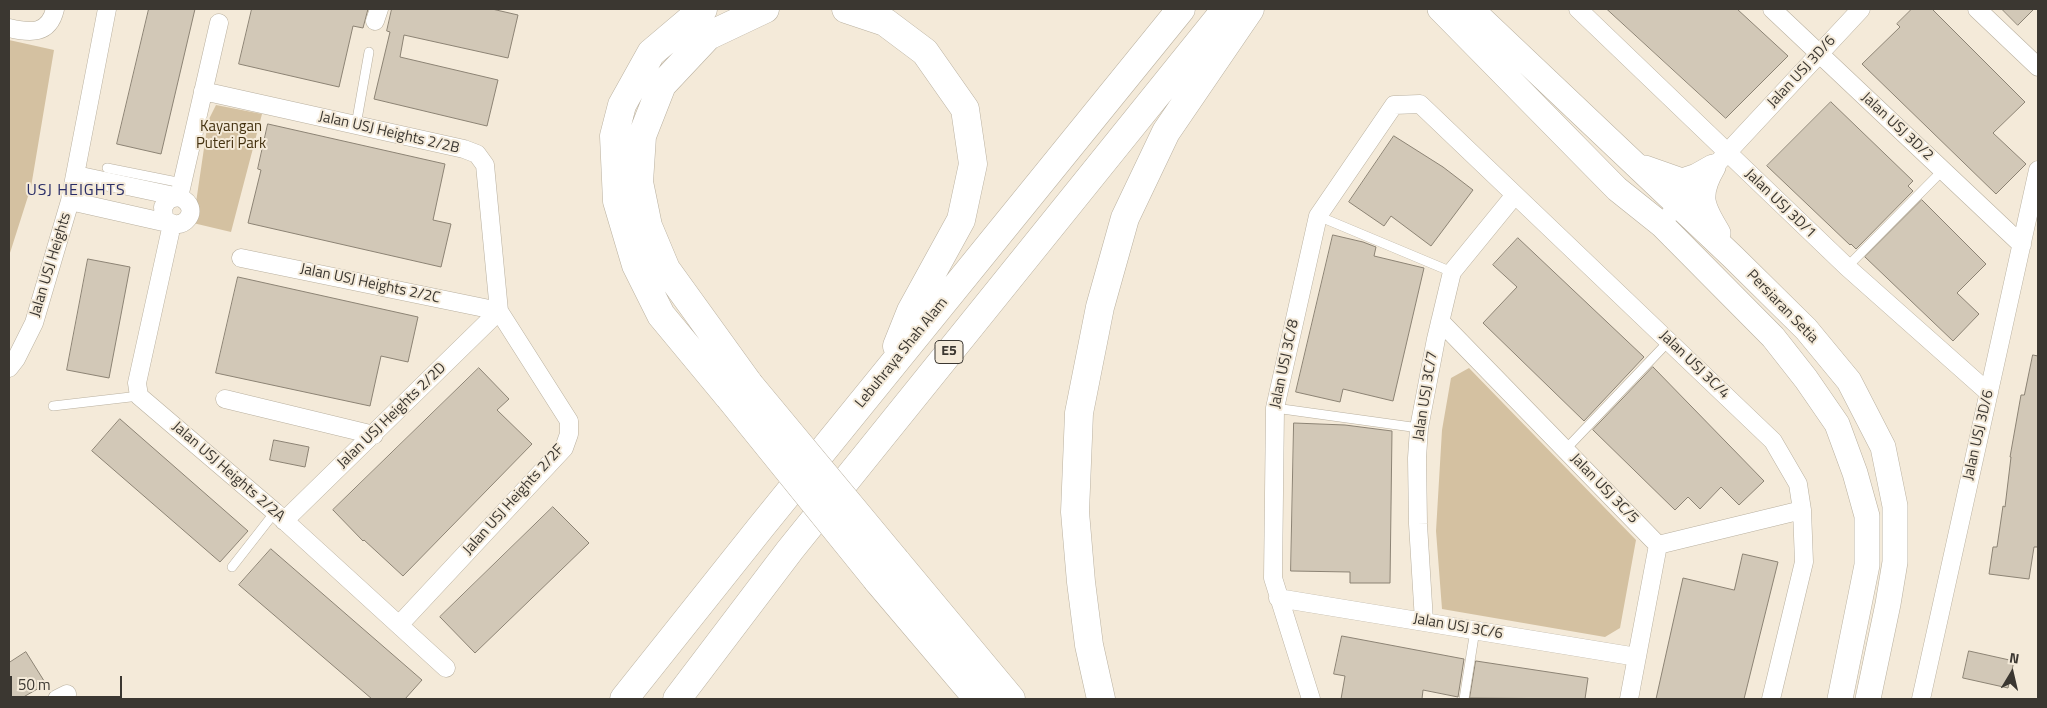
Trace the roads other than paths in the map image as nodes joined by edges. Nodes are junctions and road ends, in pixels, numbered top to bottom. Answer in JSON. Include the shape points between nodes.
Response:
{"nodes":[{"id":1,"x":107,"y":9,"type":"edge"},
{"id":2,"x":703,"y":9,"type":"edge"},
{"id":3,"x":765,"y":9,"type":"edge"},
{"id":4,"x":846,"y":9,"type":"edge"},
{"id":5,"x":1181,"y":9,"type":"edge"},
{"id":6,"x":1226,"y":9,"type":"edge"},
{"id":7,"x":1250,"y":9,"type":"edge"},
{"id":8,"x":1471,"y":9,"type":"edge"},
{"id":9,"x":1578,"y":9,"type":"edge"},
{"id":10,"x":1772,"y":9,"type":"edge"},
{"id":11,"x":1862,"y":9,"type":"edge"},
{"id":12,"x":1977,"y":9,"type":"edge"},
{"id":13,"x":1442,"y":10,"type":"edge"},
{"id":14,"x":54,"y":13,"type":"edge"},
{"id":15,"x":219,"y":23,"type":"dead end"},
{"id":16,"x":9,"y":28,"type":"edge"},
{"id":17,"x":369,"y":52,"type":"dead end"},
{"id":18,"x":1820,"y":53,"type":"junction"},
{"id":19,"x":2038,"y":67,"type":"edge"},
{"id":20,"x":204,"y":91,"type":"junction"},
{"id":21,"x":1420,"y":104,"type":"joint"},
{"id":22,"x":356,"y":125,"type":"junction"},
{"id":23,"x":1719,"y":160,"type":"junction"},
{"id":24,"x":1635,"y":164,"type":"junction"},
{"id":25,"x":107,"y":168,"type":"dead end"},
{"id":26,"x":1943,"y":170,"type":"junction"},
{"id":27,"x":2038,"y":170,"type":"edge"},
{"id":28,"x":76,"y":174,"type":"junction"},
{"id":29,"x":181,"y":190,"type":"junction"},
{"id":30,"x":1514,"y":196,"type":"junction"},
{"id":31,"x":70,"y":201,"type":"junction"},
{"id":32,"x":1678,"y":204,"type":"junction"},
{"id":33,"x":1318,"y":216,"type":"junction"},
{"id":34,"x":172,"y":224,"type":"junction"},
{"id":35,"x":1662,"y":225,"type":"junction"},
{"id":36,"x":2022,"y":244,"type":"junction"},
{"id":37,"x":1733,"y":257,"type":"junction"},
{"id":38,"x":241,"y":258,"type":"dead end"},
{"id":39,"x":1847,"y":268,"type":"junction"},
{"id":40,"x":1452,"y":272,"type":"junction"},
{"id":41,"x":499,"y":311,"type":"junction"},
{"id":42,"x":1440,"y":321,"type":"junction"},
{"id":43,"x":1669,"y":341,"type":"junction"},
{"id":44,"x":9,"y":368,"type":"edge"},
{"id":45,"x":886,"y":372,"type":"junction"},
{"id":46,"x":739,"y":390,"type":"junction"},
{"id":47,"x":1989,"y":393,"type":"junction"},
{"id":48,"x":139,"y":396,"type":"junction"},
{"id":49,"x":225,"y":399,"type":"dead end"},
{"id":50,"x":53,"y":406,"type":"dead end"},
{"id":51,"x":1275,"y":408,"type":"junction"},
{"id":52,"x":1419,"y":428,"type":"junction"},
{"id":53,"x":374,"y":435,"type":"junction"},
{"id":54,"x":1565,"y":450,"type":"junction"},
{"id":55,"x":1802,"y":510,"type":"junction"},
{"id":56,"x":280,"y":516,"type":"junction"},
{"id":57,"x":1658,"y":545,"type":"junction"},
{"id":58,"x":232,"y":567,"type":"dead end"},
{"id":59,"x":1278,"y":598,"type":"junction"},
{"id":60,"x":1424,"y":621,"type":"junction"},
{"id":61,"x":399,"y":625,"type":"junction"},
{"id":62,"x":1474,"y":630,"type":"junction"},
{"id":63,"x":1637,"y":658,"type":"junction"},
{"id":64,"x":446,"y":668,"type":"dead end"},
{"id":65,"x":624,"y":699,"type":"edge"},
{"id":66,"x":677,"y":699,"type":"edge"},
{"id":67,"x":978,"y":699,"type":"edge"},
{"id":68,"x":1011,"y":699,"type":"edge"},
{"id":69,"x":1101,"y":699,"type":"edge"},
{"id":70,"x":1311,"y":699,"type":"edge"},
{"id":71,"x":1464,"y":699,"type":"edge"},
{"id":72,"x":1629,"y":699,"type":"edge"},
{"id":73,"x":1771,"y":699,"type":"edge"},
{"id":74,"x":1840,"y":699,"type":"edge"},
{"id":75,"x":1868,"y":699,"type":"edge"},
{"id":76,"x":1921,"y":699,"type":"edge"}],
"edges":[{"from":1,"to":28,"type":"street","name":"Jalan USJ Heights"},
{"from":2,"to":46,"type":"highway","via":[[651,53],[622,105],[614,136],[617,201],[636,265],[661,315]]},
{"from":3,"to":46,"type":"highway","via":[[708,36],[662,85],[642,136],[639,182],[648,226],[666,269]]},
{"from":4,"to":45,"type":"highway","via":[[885,22],[925,52],[965,109],[973,164],[961,220],[911,311]]},
{"from":5,"to":45,"type":"highway","name":"Lebuhraya Shah Alam","number":"E5"},
{"from":6,"to":66,"type":"highway","number":"E5","via":[[790,550]]},
{"from":7,"to":69,"type":"highway","via":[[1166,132],[1125,218],[1100,307],[1079,413],[1075,512],[1089,645]]},
{"from":8,"to":24,"type":"main road","name":"Persiaran Setia"},
{"from":9,"to":23,"type":"street","name":"Jalan USJ 3D/1"},
{"from":10,"to":18,"type":"street","name":"Jalan USJ 3D/2"},
{"from":11,"to":18,"type":"street","name":"Jalan USJ 3D/6"},
{"from":12,"to":19,"type":"street"},
{"from":13,"to":35,"type":"main road","name":"Persiaran Setia","via":[[1617,188]]},
{"from":14,"to":16,"type":"street","via":[[39,31],[23,32]]},
{"from":15,"to":20,"type":"street"},
{"from":17,"to":22,"type":"lane"},
{"from":18,"to":23,"type":"street","name":"Jalan USJ 3D/6"},
{"from":18,"to":26,"type":"street","name":"Jalan USJ 3D/2"},
{"from":20,"to":22,"type":"street","name":"Jalan USJ Heights 2/2B"},
{"from":20,"to":29,"type":"street"},
{"from":21,"to":30,"type":"street","name":"Jalan USJ 3C/4"},
{"from":21,"to":33,"type":"street","name":"Jalan USJ 3C/8","via":[[1394,105]]},
{"from":22,"to":41,"type":"street","name":"Jalan USJ Heights 2/2B","via":[[477,154],[485,165]]},
{"from":23,"to":24,"type":"main road","via":[[1697,176],[1682,181]]},
{"from":23,"to":32,"type":"street","name":"Jalan USJ 3D/6"},
{"from":23,"to":37,"type":"main road","via":[[1703,189],[1702,202]]},
{"from":23,"to":39,"type":"street","name":"Jalan USJ 3D/1"},
{"from":24,"to":32,"type":"main road","name":"Persiaran Setia"},
{"from":25,"to":29,"type":"lane"},
{"from":26,"to":36,"type":"street","name":"Jalan USJ 3D/2"},
{"from":26,"to":39,"type":"lane"},
{"from":27,"to":36,"type":"street","name":"Jalan USJ 3D/6"},
{"from":28,"to":29,"type":"street"},
{"from":28,"to":31,"type":"street","name":"Jalan USJ Heights"},
{"from":29,"to":34,"type":"street","via":[[190,206],[190,214],[187,221]]},
{"from":30,"to":40,"type":"street","name":"Jalan USJ 3C/7"},
{"from":30,"to":43,"type":"street","name":"Jalan USJ 3C/4"},
{"from":31,"to":34,"type":"street"},
{"from":31,"to":44,"type":"street","name":"Jalan USJ Heights","via":[[34,323]]},
{"from":32,"to":35,"type":"street","name":"Jalan USJ 3D/6"},
{"from":32,"to":37,"type":"main road","name":"Persiaran Setia"},
{"from":33,"to":40,"type":"lane"},
{"from":33,"to":51,"type":"street","name":"Jalan USJ 3C/8"},
{"from":34,"to":48,"type":"street","via":[[136,383]]},
{"from":35,"to":74,"type":"main road","name":"Persiaran Setia","via":[[1773,337],[1837,424],[1867,516],[1867,565]]},
{"from":36,"to":47,"type":"street","name":"Jalan USJ 3D/6"},
{"from":37,"to":75,"type":"main road","name":"Persiaran Setia","via":[[1806,329],[1849,381],[1883,447],[1895,506],[1895,562]]},
{"from":38,"to":41,"type":"street","name":"Jalan USJ Heights 2/2C"},
{"from":39,"to":47,"type":"street","name":"Jalan USJ 3D/1"},
{"from":40,"to":42,"type":"street","name":"Jalan USJ 3C/7"},
{"from":41,"to":53,"type":"street","name":"Jalan USJ Heights 2/2D"},
{"from":41,"to":61,"type":"street","name":"Jalan USJ Heights 2/2F","via":[[569,421],[569,434],[564,448]]},
{"from":42,"to":52,"type":"street","name":"Jalan USJ 3C/7"},
{"from":42,"to":54,"type":"street","name":"Jalan USJ 3C/5"},
{"from":43,"to":54,"type":"lane"},
{"from":43,"to":55,"type":"street","name":"Jalan USJ 3C/4","via":[[1773,441],[1798,484]]},
{"from":45,"to":65,"type":"highway","name":"Lebuhraya Shah Alam","number":"E5"},
{"from":46,"to":67,"type":"highway","bridge":true,"via":[[877,580]]},
{"from":46,"to":68,"type":"highway","bridge":true,"via":[[896,561]]},
{"from":47,"to":76,"type":"street","name":"Jalan USJ 3D/6"},
{"from":48,"to":50,"type":"lane"},
{"from":48,"to":56,"type":"street","name":"Jalan USJ Heights 2/2A"},
{"from":49,"to":53,"type":"street"},
{"from":51,"to":52,"type":"lane"},
{"from":51,"to":59,"type":"street","name":"Jalan USJ 3C/8","via":[[1273,578]]},
{"from":52,"to":60,"type":"street","name":"Jalan USJ 3C/7","via":[[1418,524]]},
{"from":53,"to":56,"type":"street","name":"Jalan USJ Heights 2/2D"},
{"from":54,"to":57,"type":"street","name":"Jalan USJ 3C/5"},
{"from":55,"to":57,"type":"street"},
{"from":55,"to":73,"type":"street","name":"Jalan USJ 3C/4","via":[[1804,562]]},
{"from":56,"to":58,"type":"lane"},
{"from":56,"to":61,"type":"street","name":"Jalan USJ Heights 2/2A"},
{"from":57,"to":63,"type":"street"},
{"from":59,"to":60,"type":"street","name":"Jalan USJ 3C/6"},
{"from":59,"to":70,"type":"street","name":"Jalan USJ 3C/8"},
{"from":60,"to":62,"type":"street","name":"Jalan USJ 3C/6"},
{"from":61,"to":64,"type":"street","name":"Jalan USJ Heights 2/2A"},
{"from":62,"to":63,"type":"street","name":"Jalan USJ 3C/6"},
{"from":62,"to":71,"type":"lane"},
{"from":63,"to":72,"type":"street"}]}
